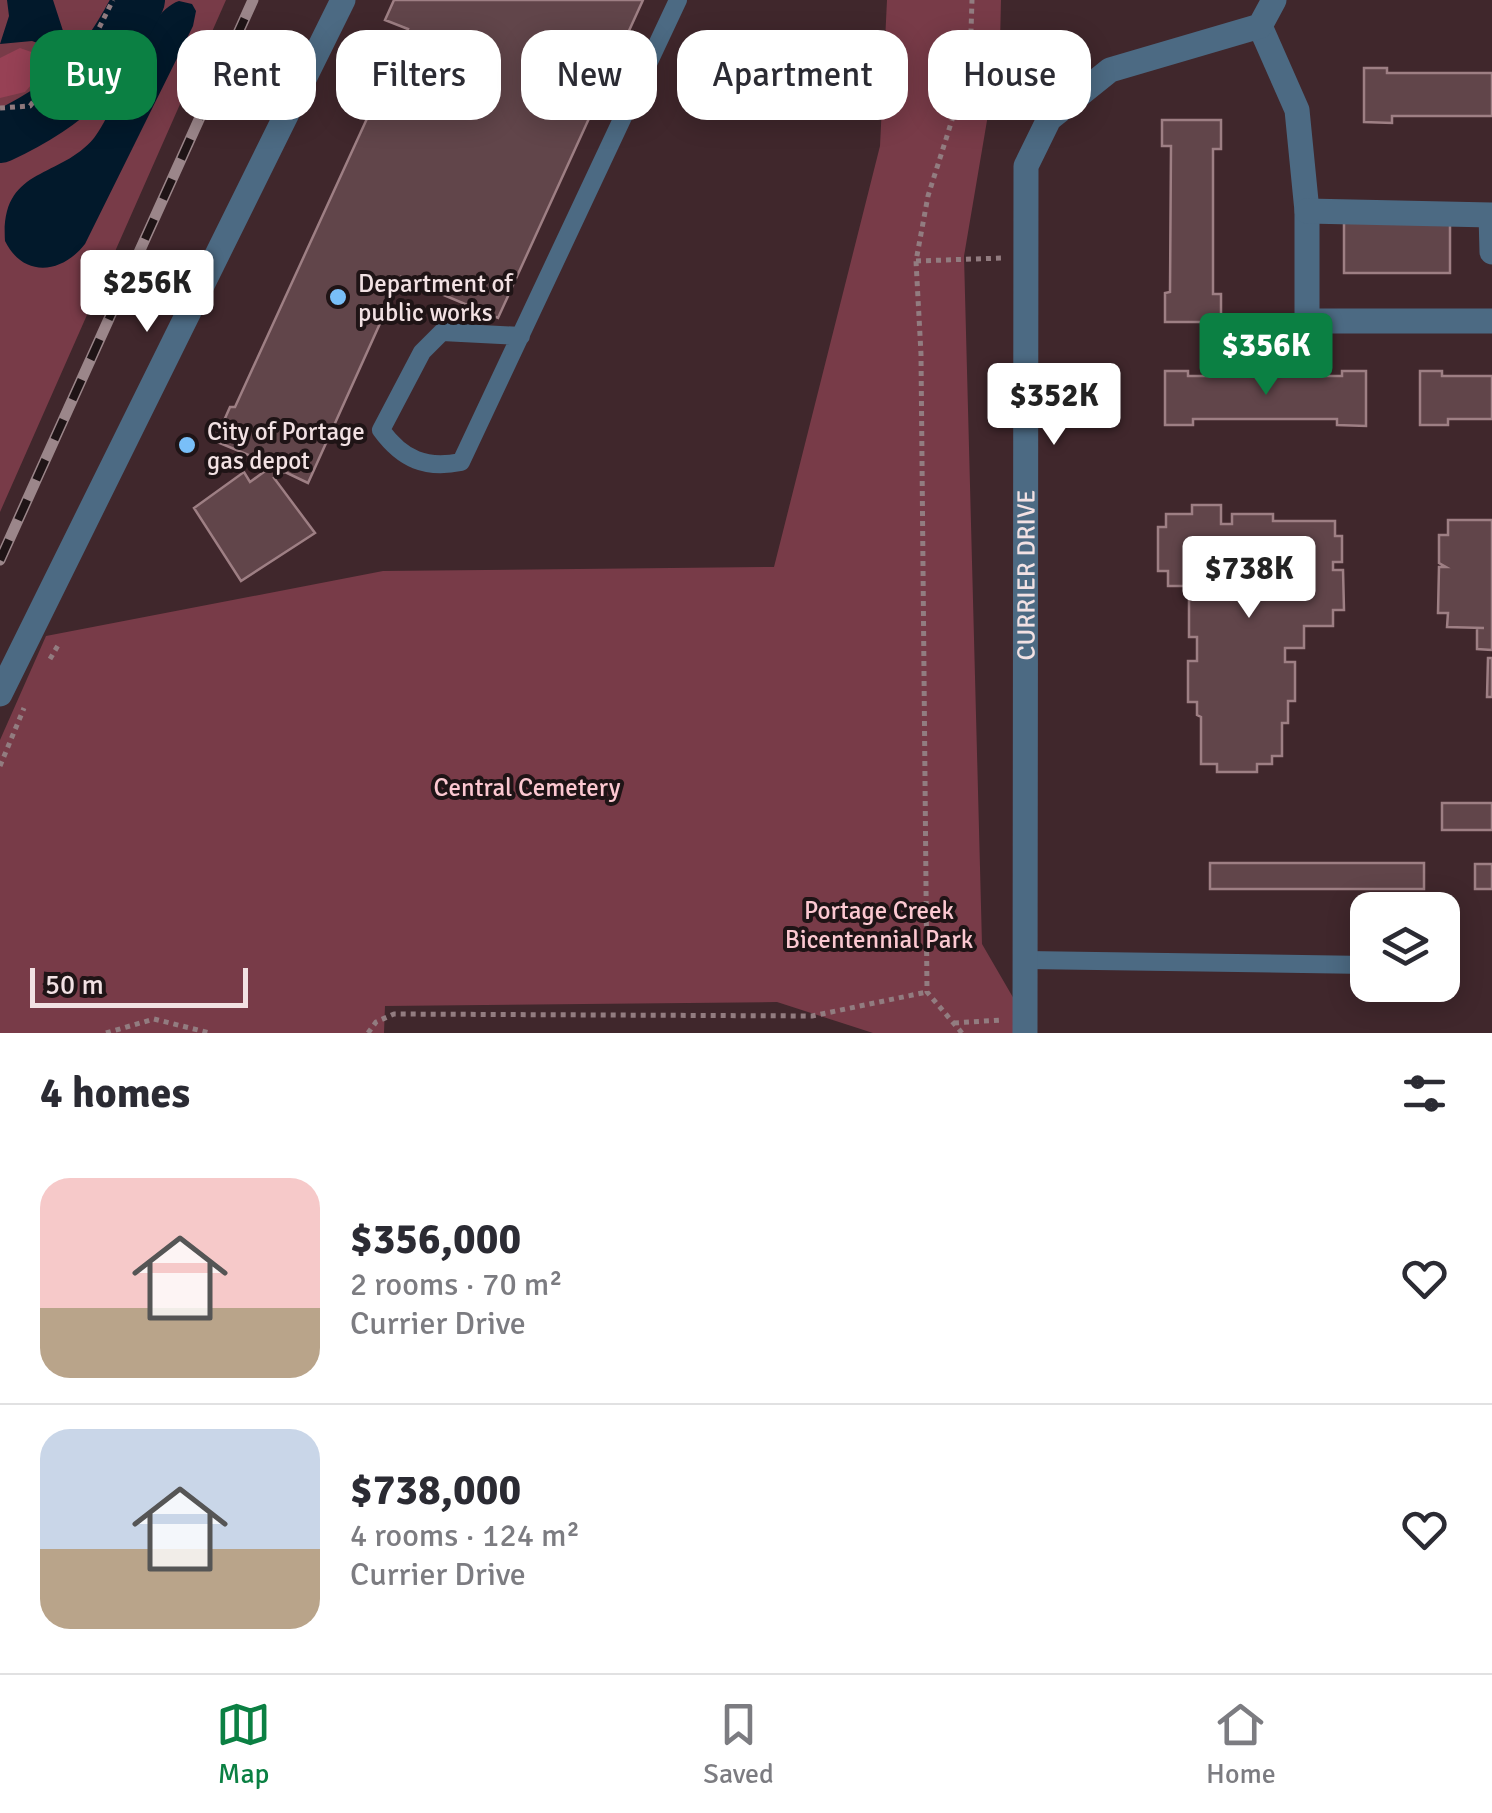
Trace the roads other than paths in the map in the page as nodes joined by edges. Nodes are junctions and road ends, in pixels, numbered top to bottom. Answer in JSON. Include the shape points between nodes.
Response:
{"nodes":[{"id":1,"x":343,"y":0,"type":"edge"},
{"id":2,"x":678,"y":0,"type":"edge"},
{"id":3,"x":1274,"y":0,"type":"edge"},
{"id":4,"x":1260,"y":26,"type":"junction"},
{"id":5,"x":1307,"y":211,"type":"junction"},
{"id":6,"x":1492,"y":252,"type":"edge"},
{"id":7,"x":1492,"y":321,"type":"edge"},
{"id":8,"x":520,"y":336,"type":"junction"},
{"id":9,"x":0,"y":694,"type":"edge"},
{"id":10,"x":1026,"y":960,"type":"junction"},
{"id":11,"x":1350,"y":965,"type":"edge"},
{"id":12,"x":1025,"y":1026,"type":"edge"}],
"edges":[{"from":1,"to":9,"type":"street"},
{"from":2,"to":8,"type":"lane"},
{"from":3,"to":4,"type":"street"},
{"from":4,"to":5,"type":"street","via":[[1297,110]]},
{"from":4,"to":10,"type":"street","name":"CURRIER DRIVE","via":[[1110,70],[1048,119],[1026,166]]},
{"from":5,"to":6,"type":"street","via":[[1491,215]]},
{"from":5,"to":7,"type":"street","via":[[1307,321]]},
{"from":8,"to":8,"type":"lane","via":[[461,462],[431,468],[395,449],[381,430],[422,352],[442,332]]},
{"from":10,"to":11,"type":"lane"},
{"from":10,"to":12,"type":"street","name":"CURRIER DRIVE"}]}
